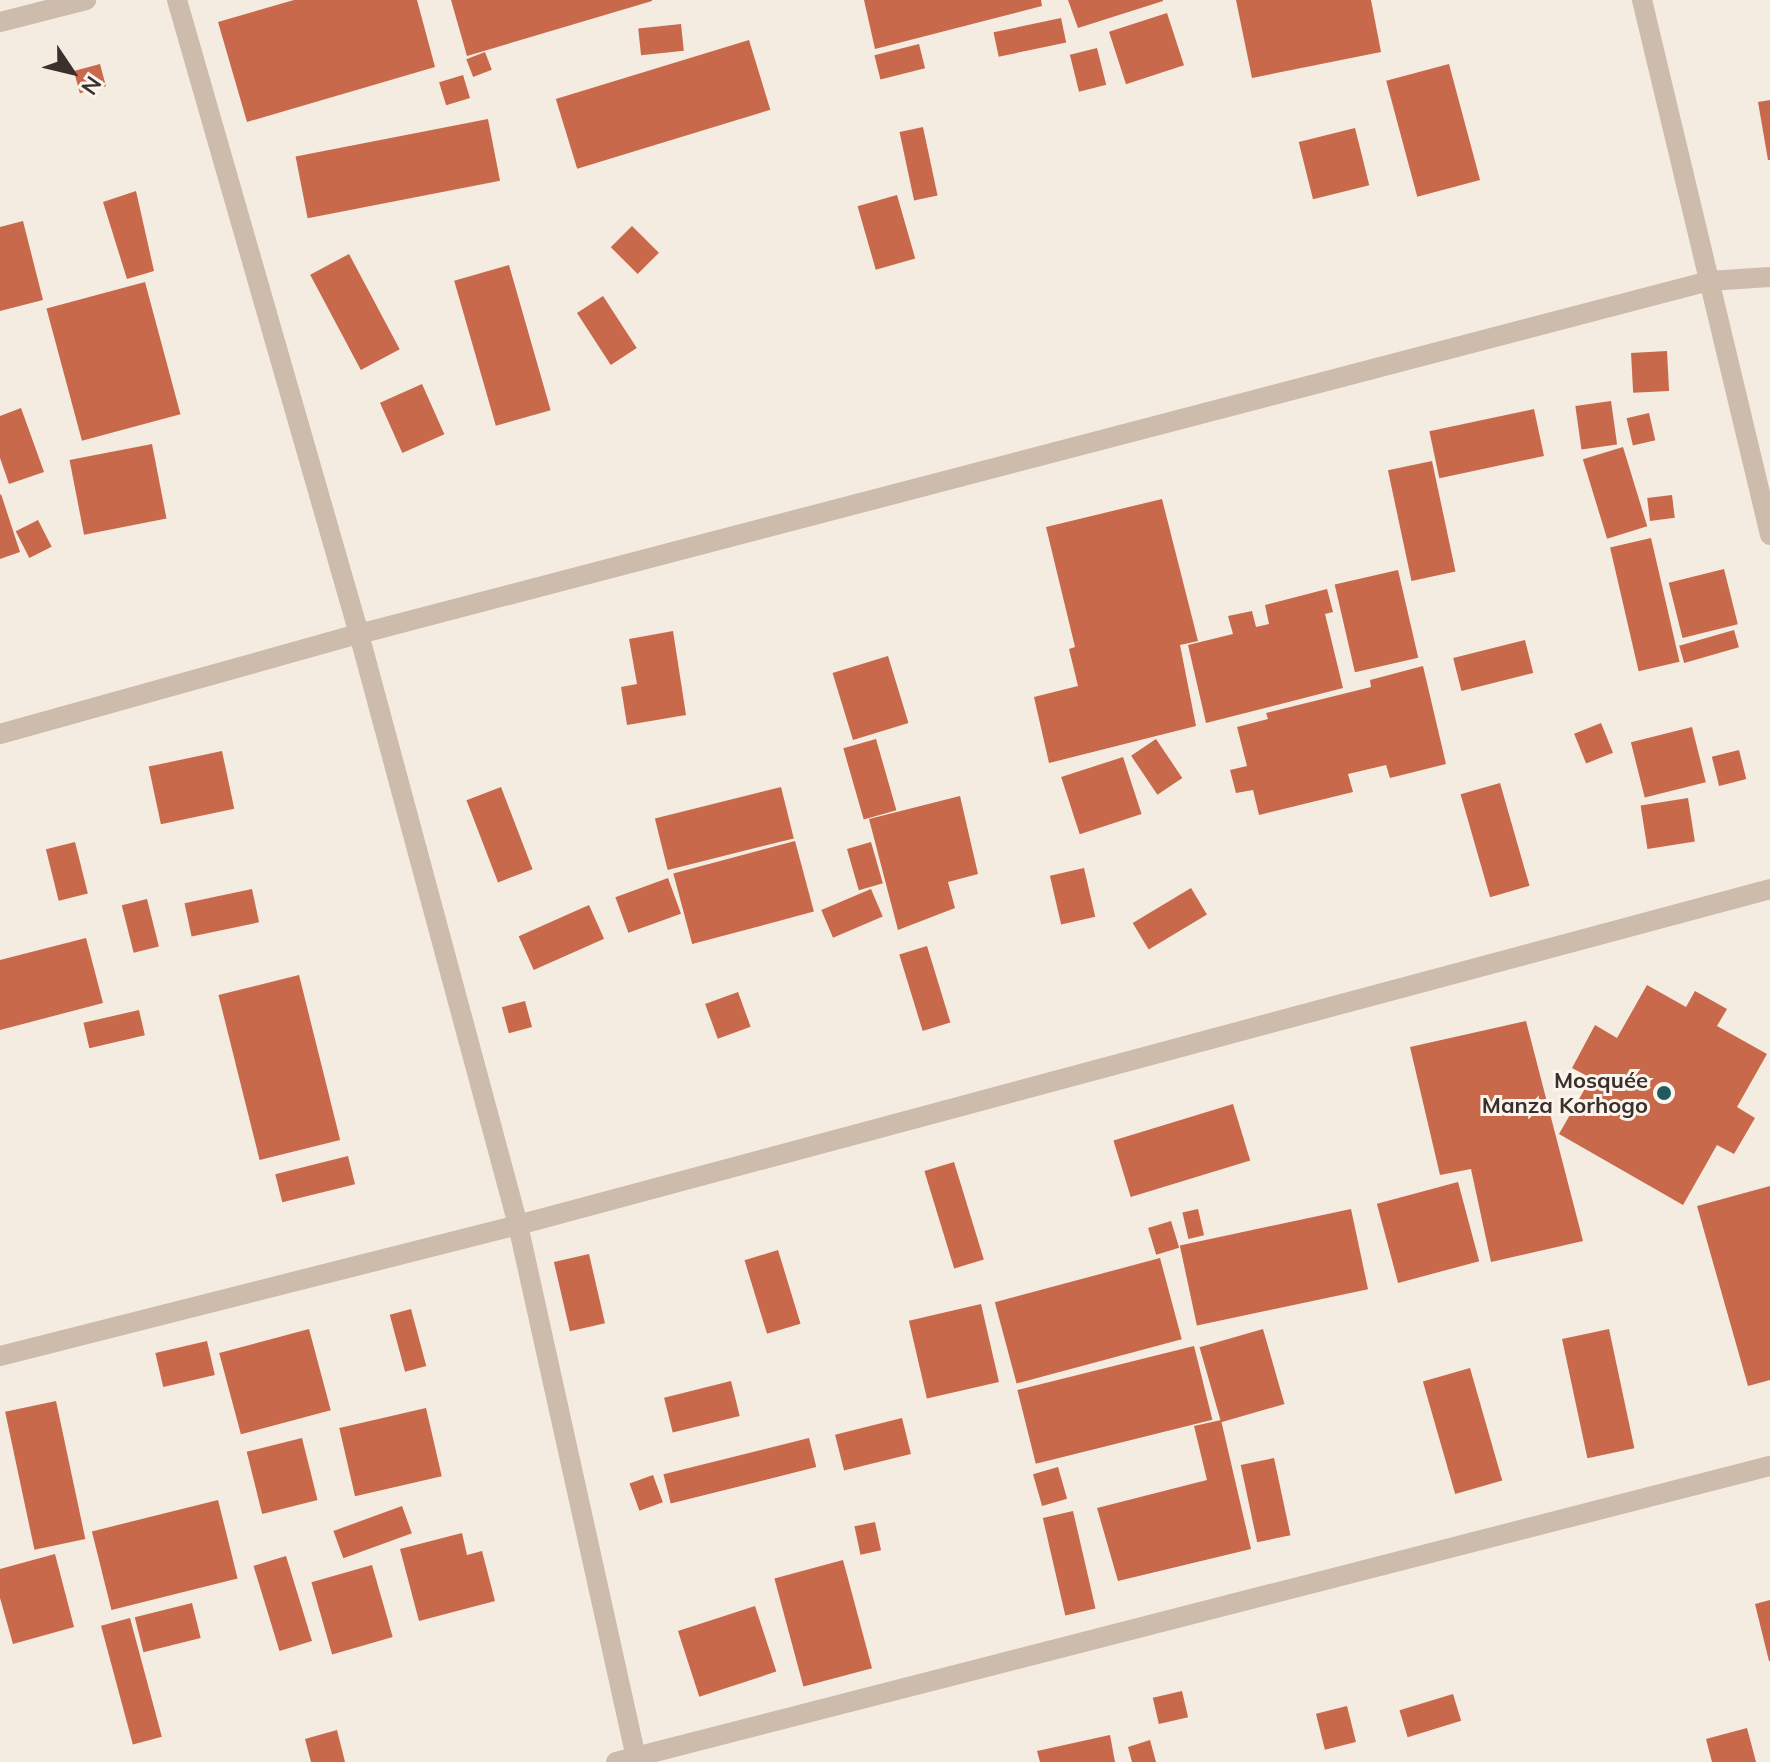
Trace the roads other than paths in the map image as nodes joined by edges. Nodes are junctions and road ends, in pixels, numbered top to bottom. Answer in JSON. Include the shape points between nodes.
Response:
{"nodes":[{"id":1,"x":86,"y":0,"type":"edge"},
{"id":2,"x":177,"y":0,"type":"edge"},
{"id":3,"x":1642,"y":0,"type":"edge"},
{"id":4,"x":0,"y":22,"type":"edge"},
{"id":5,"x":1770,"y":277,"type":"edge"},
{"id":6,"x":1709,"y":281,"type":"junction"},
{"id":7,"x":1770,"y":535,"type":"edge"},
{"id":8,"x":359,"y":634,"type":"junction"},
{"id":9,"x":0,"y":734,"type":"edge"},
{"id":10,"x":1770,"y":889,"type":"edge"},
{"id":11,"x":518,"y":1225,"type":"junction"},
{"id":12,"x":0,"y":1356,"type":"edge"},
{"id":13,"x":1770,"y":1466,"type":"edge"},
{"id":14,"x":630,"y":1760,"type":"edge"}],
"edges":[{"from":1,"to":4,"type":"street"},
{"from":2,"to":8,"type":"street"},
{"from":3,"to":6,"type":"street"},
{"from":5,"to":6,"type":"street"},
{"from":6,"to":7,"type":"street"},
{"from":6,"to":8,"type":"street"},
{"from":8,"to":9,"type":"street"},
{"from":8,"to":11,"type":"street"},
{"from":10,"to":11,"type":"street"},
{"from":11,"to":12,"type":"street"},
{"from":11,"to":14,"type":"street"},
{"from":13,"to":14,"type":"street"}]}
